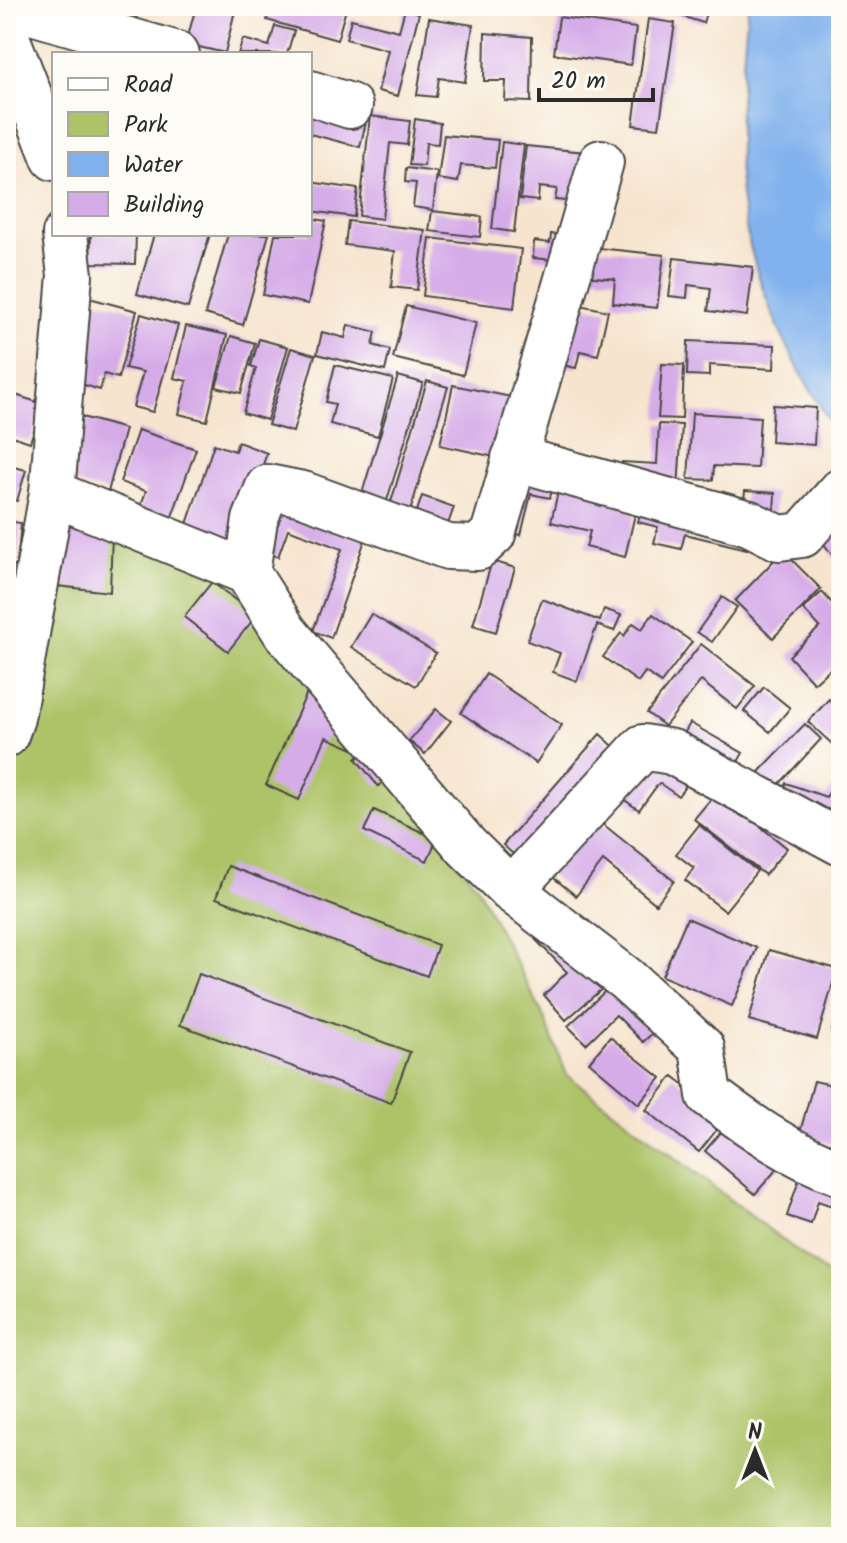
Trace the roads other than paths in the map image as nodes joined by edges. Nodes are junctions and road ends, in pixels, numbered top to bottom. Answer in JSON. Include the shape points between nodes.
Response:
{"nodes":[{"id":1,"x":11,"y":6,"type":"edge"},
{"id":2,"x":6,"y":35,"type":"edge"},
{"id":3,"x":170,"y":52,"type":"edge"},
{"id":4,"x":52,"y":153,"type":"edge"},
{"id":5,"x":601,"y":162,"type":"dead end"},
{"id":6,"x":65,"y":236,"type":"edge"},
{"id":7,"x":514,"y":458,"type":"junction"},
{"id":8,"x":841,"y":491,"type":"edge"},
{"id":9,"x":52,"y":493,"type":"junction"},
{"id":10,"x":247,"y":572,"type":"junction"},
{"id":11,"x":6,"y":735,"type":"edge"},
{"id":12,"x":841,"y":843,"type":"edge"},
{"id":13,"x":511,"y":890,"type":"junction"},
{"id":14,"x":841,"y":1173,"type":"edge"}],
"edges":[{"from":1,"to":3,"type":"street"},
{"from":2,"to":4,"type":"street"},
{"from":5,"to":7,"type":"street"},
{"from":6,"to":9,"type":"street","via":[[70,275]]},
{"from":7,"to":8,"type":"street","via":[[749,523],[779,538],[802,535]]},
{"from":7,"to":10,"type":"street","via":[[493,534],[478,548],[448,547],[303,494],[268,487],[255,520]]},
{"from":9,"to":10,"type":"street"},
{"from":9,"to":11,"type":"street"},
{"from":10,"to":13,"type":"street","via":[[285,632],[336,694],[467,847]]},
{"from":12,"to":13,"type":"street","via":[[672,752],[643,747]]},
{"from":13,"to":14,"type":"street","via":[[626,979],[702,1048],[709,1095],[750,1126]]}]}
